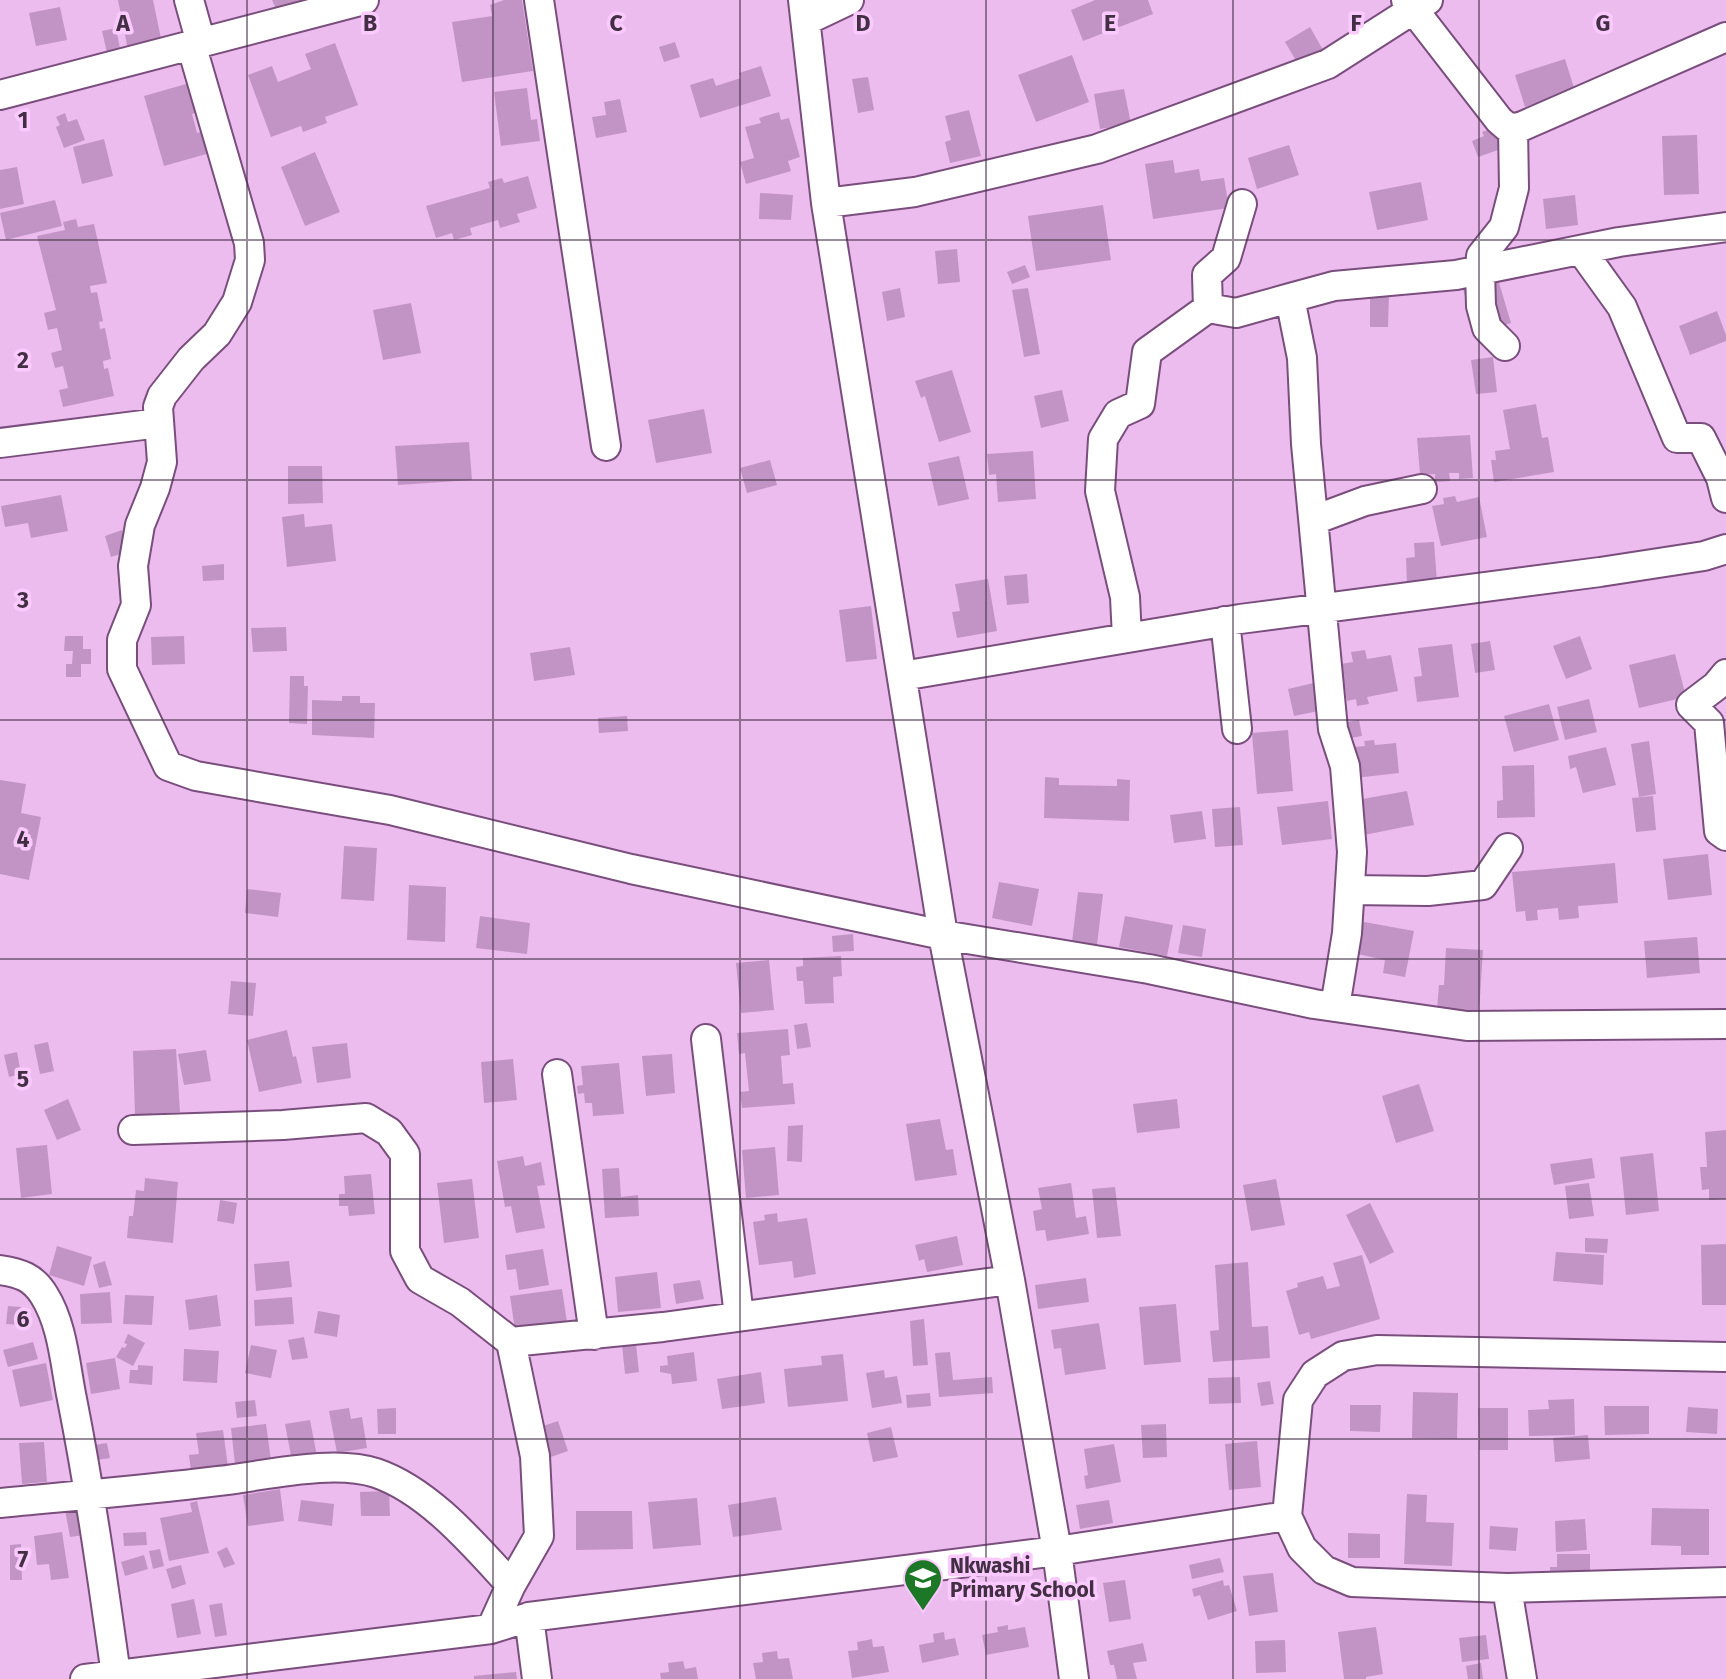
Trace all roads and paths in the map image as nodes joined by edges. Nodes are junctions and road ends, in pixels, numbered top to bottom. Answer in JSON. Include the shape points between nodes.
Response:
{"nodes":[{"id":1,"x":189,"y":0,"type":"edge"},
{"id":2,"x":364,"y":0,"type":"edge"},
{"id":3,"x":539,"y":0,"type":"edge"},
{"id":4,"x":849,"y":0,"type":"edge"},
{"id":5,"x":1416,"y":3,"type":"edge"},
{"id":6,"x":805,"y":10,"type":"edge"},
{"id":7,"x":1726,"y":37,"type":"edge"},
{"id":8,"x":196,"y":43,"type":"junction"},
{"id":9,"x":0,"y":95,"type":"edge"},
{"id":10,"x":1514,"y":128,"type":"junction"},
{"id":11,"x":825,"y":203,"type":"junction"},
{"id":12,"x":1242,"y":204,"type":"dead end"},
{"id":13,"x":1726,"y":227,"type":"edge"},
{"id":14,"x":1581,"y":250,"type":"junction"},
{"id":15,"x":1480,"y":270,"type":"junction"},
{"id":16,"x":1290,"y":298,"type":"junction"},
{"id":17,"x":1209,"y":308,"type":"junction"},
{"id":18,"x":1505,"y":345,"type":"dead end"},
{"id":19,"x":159,"y":423,"type":"junction"},
{"id":20,"x":0,"y":443,"type":"edge"},
{"id":21,"x":606,"y":446,"type":"dead end"},
{"id":22,"x":1422,"y":489,"type":"dead end"},
{"id":23,"x":1726,"y":498,"type":"edge"},
{"id":24,"x":1314,"y":520,"type":"junction"},
{"id":25,"x":1726,"y":549,"type":"edge"},
{"id":26,"x":1323,"y":608,"type":"junction"},
{"id":27,"x":1226,"y":621,"type":"junction"},
{"id":28,"x":1127,"y":638,"type":"junction"},
{"id":29,"x":1726,"y":674,"type":"edge"},
{"id":30,"x":902,"y":676,"type":"junction"},
{"id":31,"x":1237,"y":729,"type":"dead end"},
{"id":32,"x":1726,"y":836,"type":"edge"},
{"id":33,"x":1508,"y":848,"type":"dead end"},
{"id":34,"x":1350,"y":890,"type":"junction"},
{"id":35,"x":943,"y":935,"type":"junction"},
{"id":36,"x":1335,"y":1007,"type":"junction"},
{"id":37,"x":1726,"y":1024,"type":"edge"},
{"id":38,"x":706,"y":1040,"type":"dead end"},
{"id":39,"x":557,"y":1074,"type":"dead end"},
{"id":40,"x":134,"y":1130,"type":"dead end"},
{"id":41,"x":0,"y":1270,"type":"edge"},
{"id":42,"x":1010,"y":1280,"type":"junction"},
{"id":43,"x":739,"y":1316,"type":"junction"},
{"id":44,"x":594,"y":1335,"type":"junction"},
{"id":45,"x":512,"y":1342,"type":"junction"},
{"id":46,"x":1726,"y":1357,"type":"edge"},
{"id":47,"x":91,"y":1494,"type":"junction"},
{"id":48,"x":0,"y":1503,"type":"edge"},
{"id":49,"x":1287,"y":1516,"type":"junction"},
{"id":50,"x":1057,"y":1551,"type":"junction"},
{"id":51,"x":1726,"y":1582,"type":"edge"},
{"id":52,"x":511,"y":1585,"type":"junction"},
{"id":53,"x":1507,"y":1588,"type":"junction"},
{"id":54,"x":529,"y":1617,"type":"junction"},
{"id":55,"x":491,"y":1629,"type":"junction"},
{"id":56,"x":116,"y":1675,"type":"junction"},
{"id":57,"x":85,"y":1679,"type":"edge"},
{"id":58,"x":537,"y":1679,"type":"edge"},
{"id":59,"x":1073,"y":1679,"type":"edge"},
{"id":60,"x":1522,"y":1679,"type":"edge"}],
"edges":[{"from":1,"to":8,"type":"street"},
{"from":2,"to":8,"type":"street"},
{"from":3,"to":21,"type":"street"},
{"from":4,"to":6,"type":"street"},
{"from":5,"to":10,"type":"street","via":[[1499,120]]},
{"from":5,"to":11,"type":"street","via":[[1328,64],[1097,149],[915,192]]},
{"from":6,"to":11,"type":"street"},
{"from":7,"to":10,"type":"street"},
{"from":8,"to":9,"type":"street"},
{"from":8,"to":19,"type":"street","via":[[250,260],[237,302],[217,334],[162,396]]},
{"from":10,"to":15,"type":"street","via":[[1514,188],[1504,227],[1481,256]]},
{"from":11,"to":30,"type":"street"},
{"from":12,"to":17,"type":"street","via":[[1226,257],[1207,275]]},
{"from":13,"to":14,"type":"street"},
{"from":14,"to":15,"type":"street"},
{"from":14,"to":23,"type":"street","via":[[1622,307],[1677,438],[1701,438]]},
{"from":15,"to":16,"type":"street","via":[[1334,286]]},
{"from":15,"to":18,"type":"street","via":[[1487,328]]},
{"from":16,"to":17,"type":"street","via":[[1236,313]]},
{"from":16,"to":24,"type":"street","via":[[1303,358]]},
{"from":17,"to":28,"type":"street","via":[[1147,352],[1140,404],[1118,414],[1103,439],[1100,491],[1125,597]]},
{"from":19,"to":20,"type":"street"},
{"from":19,"to":35,"type":"street","via":[[162,462],[140,525],[133,566],[136,605],[122,640],[122,669],[168,766],[196,776],[390,810],[631,869]]},
{"from":22,"to":24,"type":"street","via":[[1365,501]]},
{"from":24,"to":26,"type":"street"},
{"from":25,"to":26,"type":"street","via":[[1600,572]]},
{"from":26,"to":27,"type":"street"},
{"from":26,"to":34,"type":"street","via":[[1333,729],[1345,766],[1350,807]]},
{"from":27,"to":28,"type":"street"},
{"from":27,"to":31,"type":"street"},
{"from":28,"to":30,"type":"street"},
{"from":29,"to":32,"type":"street","via":[[1690,705],[1709,723],[1719,831]]},
{"from":30,"to":35,"type":"street"},
{"from":33,"to":34,"type":"street","via":[[1483,885],[1428,891]]},
{"from":34,"to":36,"type":"street"},
{"from":35,"to":36,"type":"street"},
{"from":35,"to":42,"type":"street"},
{"from":36,"to":37,"type":"street","via":[[1466,1026]]},
{"from":38,"to":43,"type":"street"},
{"from":39,"to":44,"type":"street"},
{"from":40,"to":45,"type":"street","via":[[366,1118],[389,1132],[405,1154],[405,1251],[420,1279],[460,1302]]},
{"from":41,"to":47,"type":"street","via":[[22,1273],[34,1284],[58,1327]]},
{"from":42,"to":43,"type":"street"},
{"from":42,"to":50,"type":"street"},
{"from":43,"to":44,"type":"street"},
{"from":44,"to":45,"type":"street"},
{"from":45,"to":52,"type":"street","via":[[535,1456],[539,1536]]},
{"from":46,"to":49,"type":"street","via":[[1377,1350],[1343,1356],[1315,1374],[1298,1400]]},
{"from":47,"to":48,"type":"street"},
{"from":47,"to":52,"type":"street","via":[[333,1466],[376,1473],[412,1491],[462,1533]]},
{"from":47,"to":56,"type":"street"},
{"from":49,"to":50,"type":"street"},
{"from":49,"to":53,"type":"street","via":[[1301,1548],[1324,1570],[1352,1583]]},
{"from":50,"to":54,"type":"street"},
{"from":50,"to":59,"type":"street"},
{"from":51,"to":53,"type":"street"},
{"from":52,"to":55,"type":"street"},
{"from":53,"to":60,"type":"street"},
{"from":54,"to":55,"type":"street"},
{"from":54,"to":58,"type":"street"},
{"from":55,"to":56,"type":"street"},
{"from":56,"to":57,"type":"street"}]}
